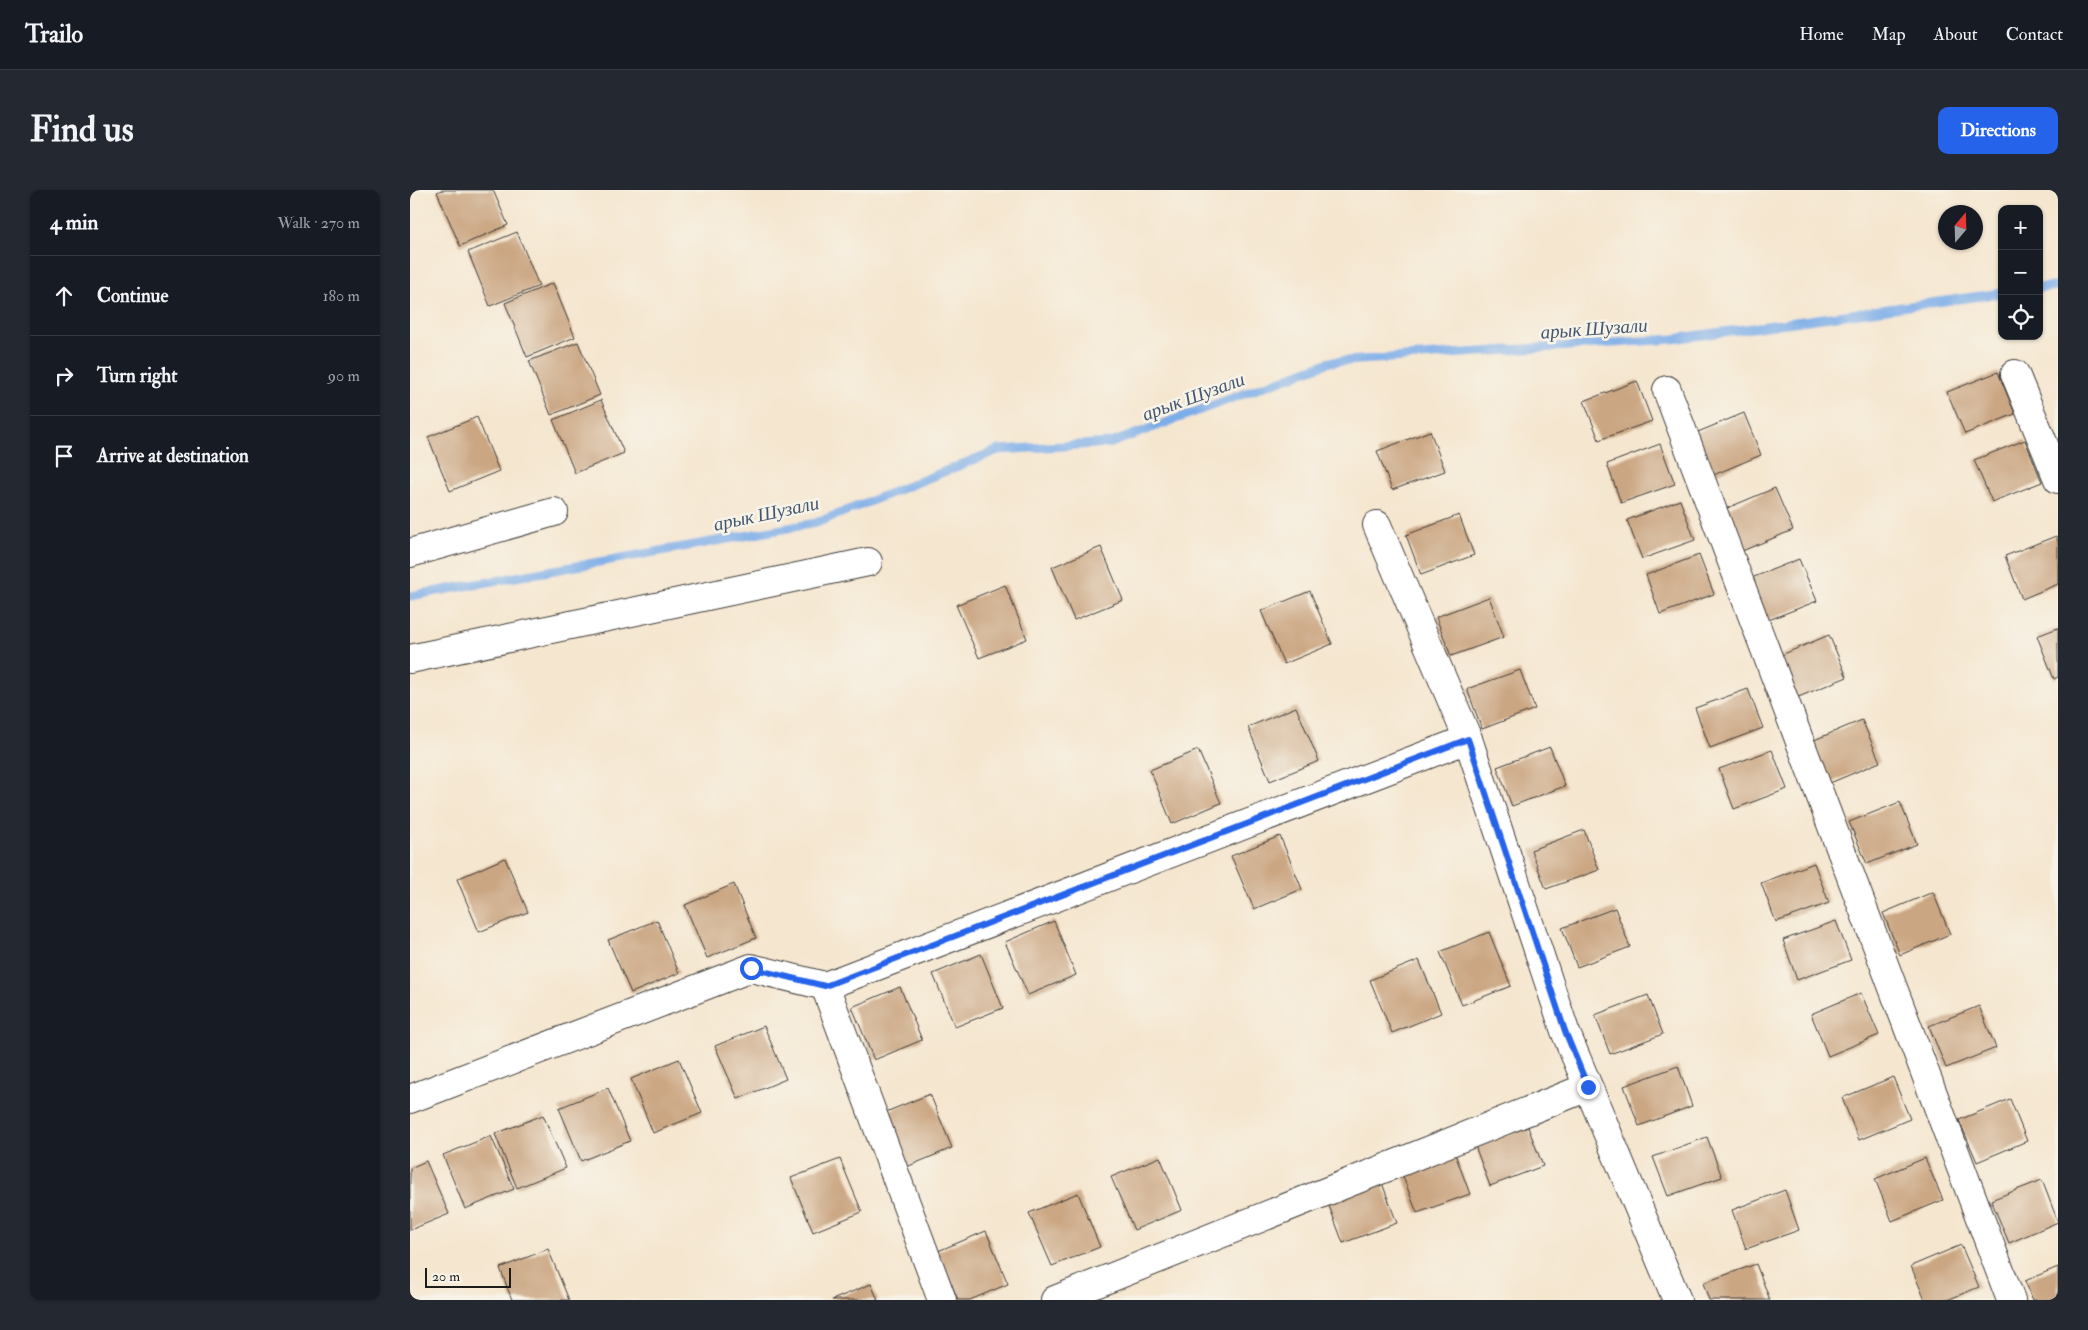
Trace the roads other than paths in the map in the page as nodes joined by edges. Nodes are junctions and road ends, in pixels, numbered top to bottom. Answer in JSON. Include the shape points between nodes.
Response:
{"nodes":[{"id":1,"x":2015,"y":374,"type":"dead end"},
{"id":2,"x":1667,"y":390,"type":"dead end"},
{"id":3,"x":2058,"y":479,"type":"edge"},
{"id":4,"x":554,"y":512,"type":"dead end"},
{"id":5,"x":1377,"y":525,"type":"dead end"},
{"id":6,"x":410,"y":553,"type":"edge"},
{"id":7,"x":868,"y":562,"type":"dead end"},
{"id":8,"x":410,"y":659,"type":"edge"},
{"id":9,"x":1468,"y":739,"type":"junction"},
{"id":10,"x":825,"y":986,"type":"junction"},
{"id":11,"x":1588,"y":1087,"type":"junction"},
{"id":12,"x":410,"y":1099,"type":"edge"},
{"id":13,"x":942,"y":1300,"type":"edge"},
{"id":14,"x":1055,"y":1300,"type":"edge"},
{"id":15,"x":1677,"y":1300,"type":"edge"},
{"id":16,"x":2010,"y":1300,"type":"edge"}],
"edges":[{"from":1,"to":3,"type":"street"},
{"from":2,"to":16,"type":"street"},
{"from":4,"to":6,"type":"street"},
{"from":5,"to":9,"type":"street"},
{"from":7,"to":8,"type":"street"},
{"from":9,"to":10,"type":"street"},
{"from":9,"to":11,"type":"street","via":[[1562,1022]]},
{"from":10,"to":12,"type":"street","via":[[751,968]]},
{"from":10,"to":13,"type":"street"},
{"from":11,"to":14,"type":"street"},
{"from":11,"to":15,"type":"street"}]}
